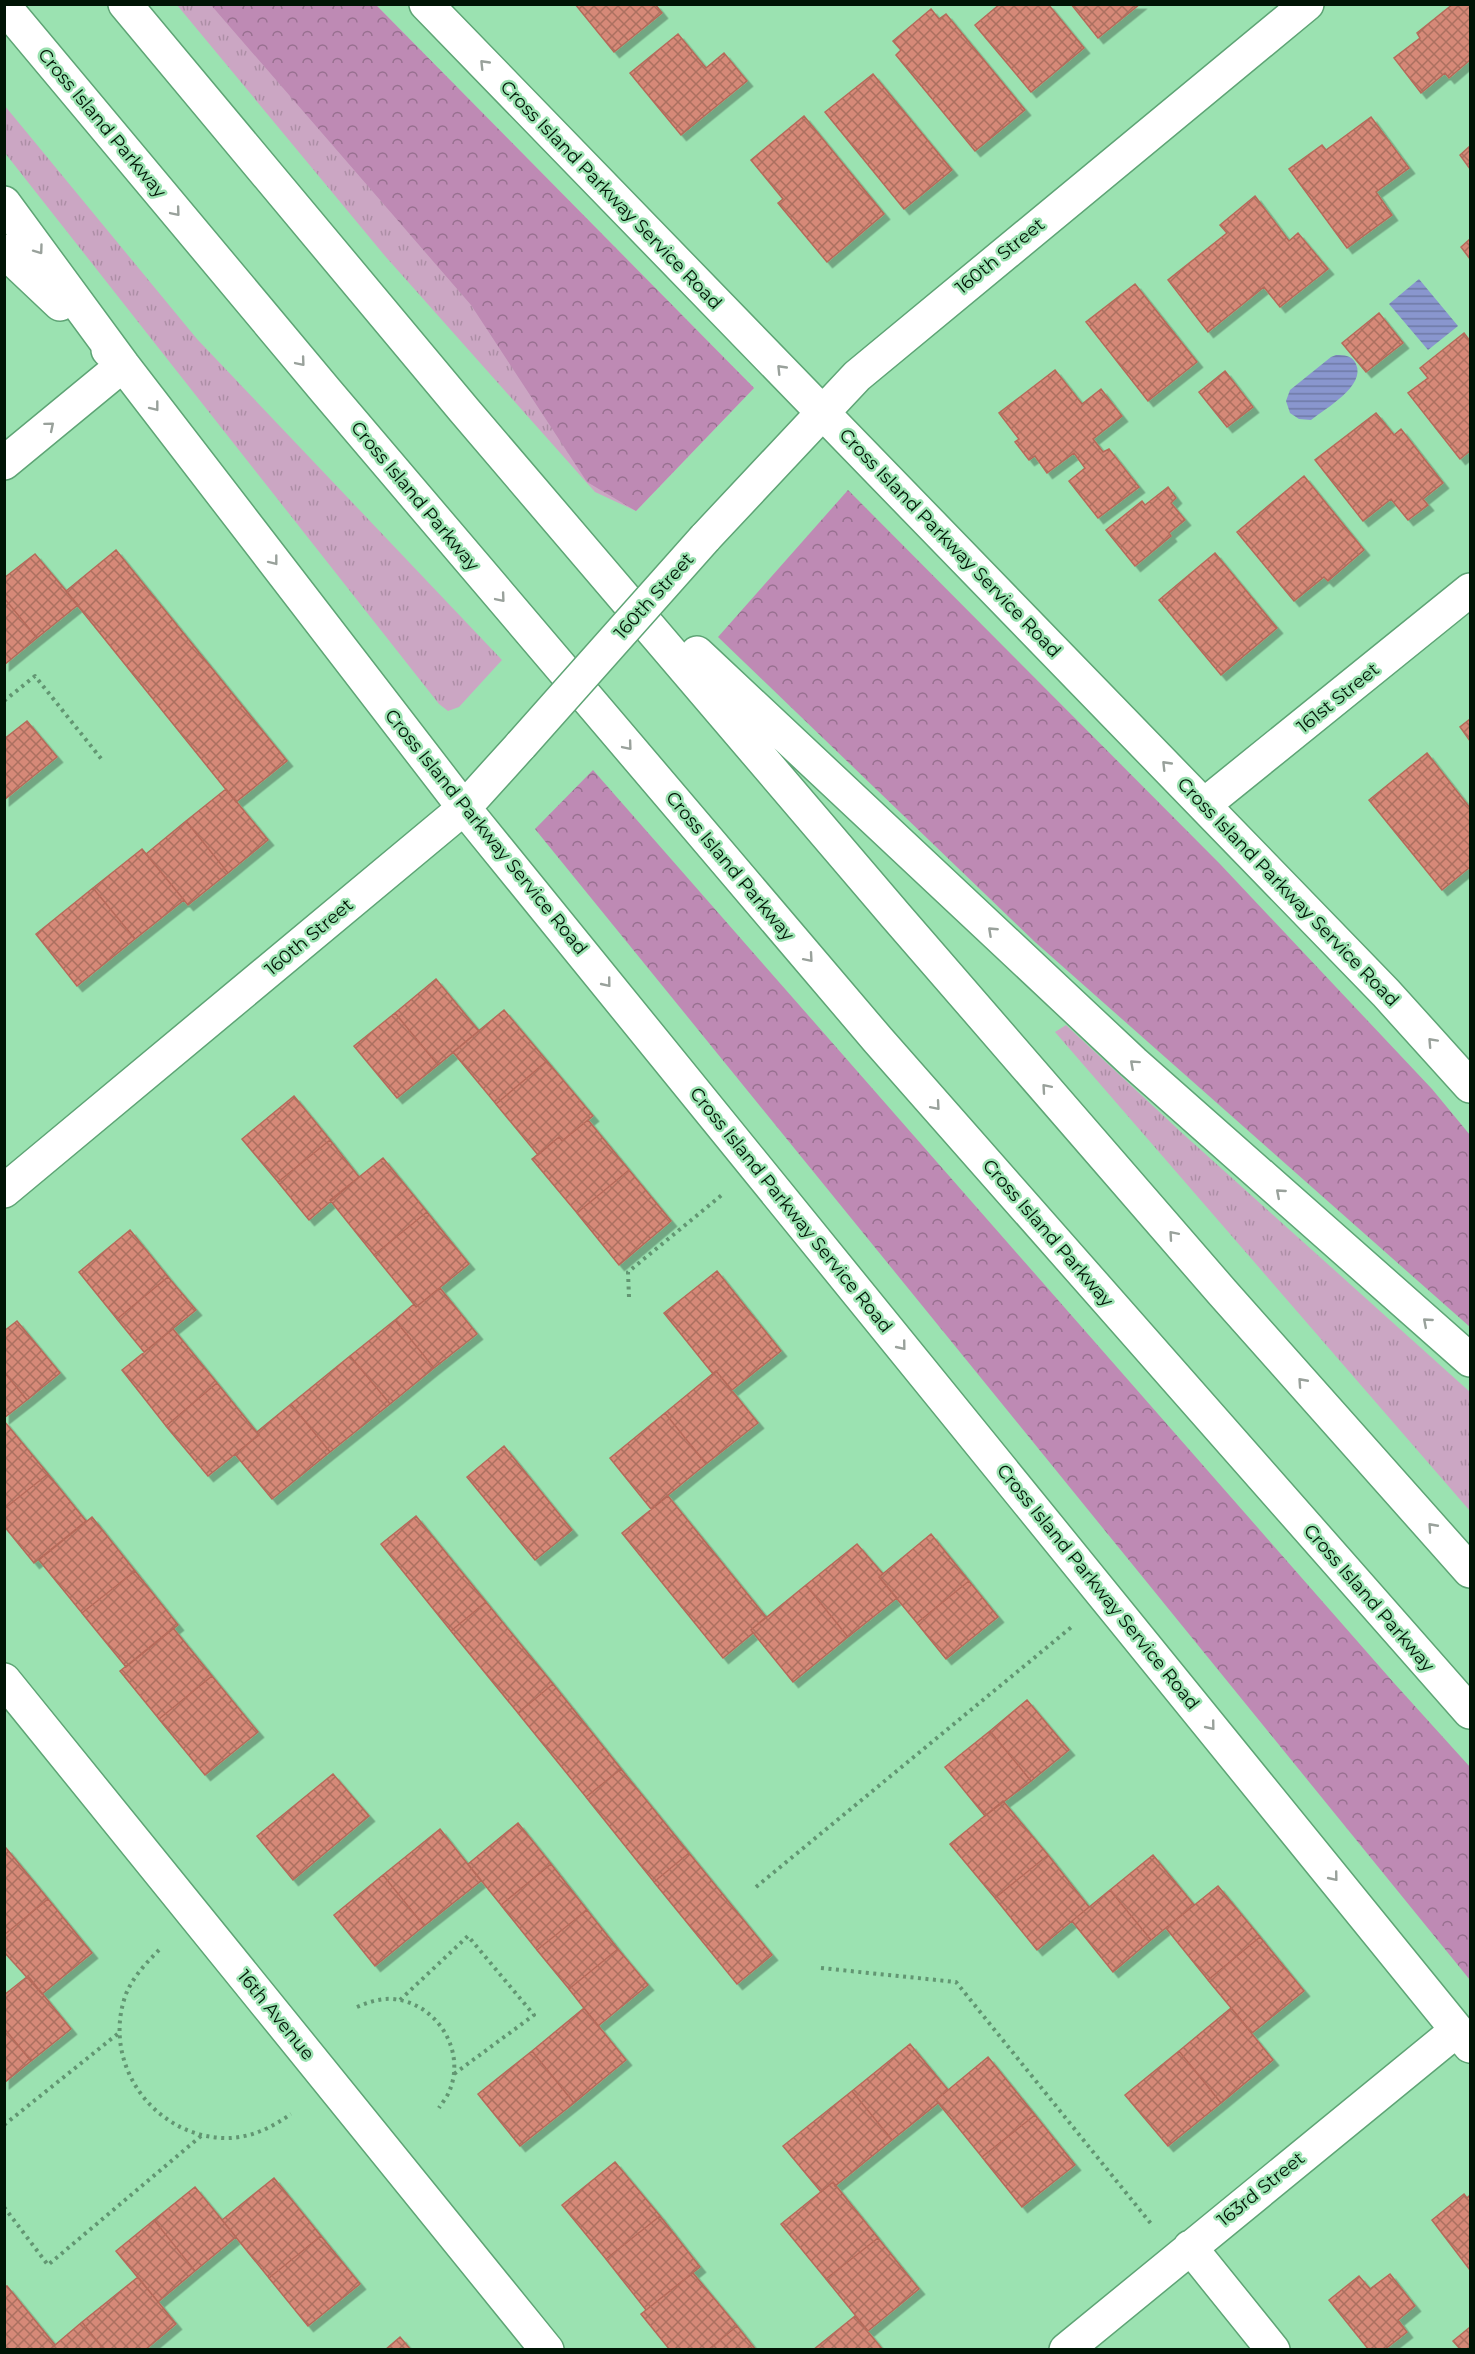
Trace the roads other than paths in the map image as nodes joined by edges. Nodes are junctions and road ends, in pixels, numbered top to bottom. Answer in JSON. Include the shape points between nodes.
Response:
{"nodes":[{"id":1,"x":125,"y":4,"type":"edge"},
{"id":2,"x":1307,"y":4,"type":"edge"},
{"id":3,"x":428,"y":5,"type":"edge"},
{"id":4,"x":4,"y":6,"type":"edge"},
{"id":5,"x":4,"y":203,"type":"edge"},
{"id":6,"x":4,"y":251,"type":"edge"},
{"id":7,"x":123,"y":365,"type":"junction"},
{"id":8,"x":822,"y":411,"type":"junction"},
{"id":9,"x":4,"y":463,"type":"edge"},
{"id":10,"x":572,"y":536,"type":"junction"},
{"id":11,"x":1470,"y":590,"type":"edge"},
{"id":12,"x":1204,"y":805,"type":"junction"},
{"id":13,"x":464,"y":808,"type":"junction"},
{"id":14,"x":1470,"y":1086,"type":"edge"},
{"id":15,"x":4,"y":1191,"type":"edge"},
{"id":16,"x":1470,"y":1360,"type":"edge"},
{"id":17,"x":1470,"y":1571,"type":"edge"},
{"id":18,"x":4,"y":1680,"type":"edge"},
{"id":19,"x":1470,"y":1712,"type":"edge"},
{"id":20,"x":1464,"y":2038,"type":"edge"},
{"id":21,"x":1191,"y":2247,"type":"junction"},
{"id":22,"x":547,"y":2349,"type":"edge"},
{"id":23,"x":1066,"y":2349,"type":"edge"},
{"id":24,"x":1273,"y":2349,"type":"edge"}],
"edges":[{"from":1,"to":10,"type":"main road"},
{"from":2,"to":8,"type":"main road","name":"160th Street","via":[[886,350]]},
{"from":8,"to":3,"type":"main road","name":"Cross Island Parkway Service Road","one_way":true},
{"from":4,"to":19,"type":"main road","name":"Cross Island Parkway","one_way":true,"via":[[878,1040]]},
{"from":5,"to":7,"type":"main road","name":"Cross Island Parkway Service Road","one_way":true},
{"from":6,"to":7,"type":"main road","name":"Cross Island Parkway Service Road"},
{"from":9,"to":7,"type":"main road","one_way":true},
{"from":7,"to":13,"type":"main road","name":"Cross Island Parkway Service Road","one_way":true},
{"from":12,"to":8,"type":"main road","name":"Cross Island Parkway Service Road","one_way":true},
{"from":8,"to":13,"type":"main road","name":"160th Street","bridge":true},
{"from":16,"to":10,"type":"main road","one_way":true,"via":[[1133,1062]]},
{"from":17,"to":10,"type":"main road","one_way":true,"via":[[1222,1292]]},
{"from":11,"to":12,"type":"main road","name":"161st Street"},
{"from":14,"to":12,"type":"main road","name":"Cross Island Parkway Service Road","one_way":true},
{"from":13,"to":15,"type":"main road","name":"160th Street"},
{"from":13,"to":20,"type":"main road","name":"Cross Island Parkway Service Road","one_way":true},
{"from":18,"to":22,"type":"main road","name":"16th Avenue"},
{"from":20,"to":21,"type":"main road","name":"163rd Street"},
{"from":21,"to":23,"type":"main road","name":"163rd Street"},
{"from":21,"to":24,"type":"main road"}]}
